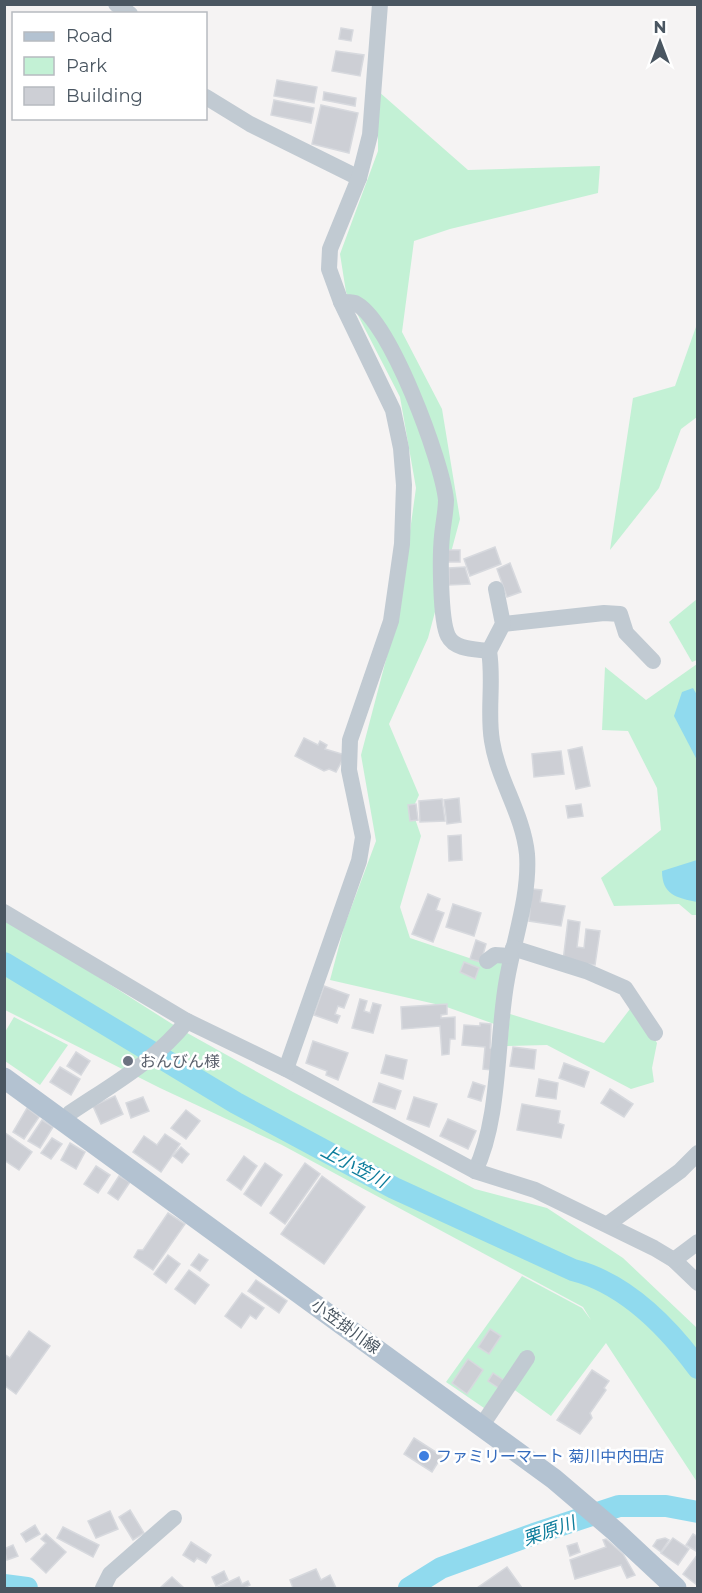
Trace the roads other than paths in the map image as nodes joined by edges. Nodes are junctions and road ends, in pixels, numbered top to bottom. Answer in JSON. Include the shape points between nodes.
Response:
{"nodes":[{"id":1,"x":380,"y":4,"type":"edge"},
{"id":2,"x":207,"y":98,"type":"edge"},
{"id":3,"x":359,"y":178,"type":"junction"},
{"id":4,"x":341,"y":302,"type":"junction"},
{"id":5,"x":496,"y":589,"type":"dead end"},
{"id":6,"x":502,"y":624,"type":"junction"},
{"id":7,"x":489,"y":651,"type":"junction"},
{"id":8,"x":652,"y":661,"type":"dead end"},
{"id":9,"x":4,"y":912,"type":"edge"},
{"id":10,"x":512,"y":952,"type":"junction"},
{"id":11,"x":487,"y":961,"type":"dead end"},
{"id":12,"x":187,"y":1021,"type":"junction"},
{"id":13,"x":655,"y":1033,"type":"dead end"},
{"id":14,"x":286,"y":1069,"type":"junction"},
{"id":15,"x":4,"y":1078,"type":"edge"},
{"id":16,"x":64,"y":1121,"type":"junction"},
{"id":17,"x":698,"y":1153,"type":"edge"},
{"id":18,"x":698,"y":1161,"type":"edge"},
{"id":19,"x":475,"y":1171,"type":"junction"},
{"id":20,"x":680,"y":1171,"type":"junction"},
{"id":21,"x":608,"y":1224,"type":"junction"},
{"id":22,"x":698,"y":1242,"type":"edge"},
{"id":23,"x":674,"y":1260,"type":"junction"},
{"id":24,"x":698,"y":1283,"type":"edge"},
{"id":25,"x":527,"y":1358,"type":"dead end"},
{"id":26,"x":482,"y":1425,"type":"junction"},
{"id":27,"x":174,"y":1518,"type":"dead end"},
{"id":28,"x":104,"y":1584,"type":"edge"},
{"id":29,"x":676,"y":1588,"type":"edge"}],
"edges":[{"from":1,"to":3,"type":"street","via":[[370,135]]},
{"from":2,"to":3,"type":"street","via":[[250,124]]},
{"from":3,"to":4,"type":"street","via":[[330,249],[329,269]]},
{"from":4,"to":7,"type":"street","via":[[356,303],[378,328],[417,400],[439,464],[446,501],[442,538],[444,622],[448,638],[459,647]]},
{"from":4,"to":14,"type":"street","via":[[393,410],[404,485],[402,544],[391,621],[350,740],[349,770],[363,837],[359,861]]},
{"from":5,"to":6,"type":"street"},
{"from":6,"to":7,"type":"street"},
{"from":6,"to":8,"type":"street","via":[[620,614],[626,633]]},
{"from":7,"to":10,"type":"street","via":[[492,742],[522,826],[527,855]]},
{"from":9,"to":12,"type":"street"},
{"from":10,"to":11,"type":"street"},
{"from":10,"to":13,"type":"street","via":[[586,971],[625,988]]},
{"from":10,"to":19,"type":"street","via":[[494,1095],[482,1158]]},
{"from":12,"to":14,"type":"street"},
{"from":12,"to":16,"type":"street","via":[[177,1035],[142,1064]]},
{"from":14,"to":19,"type":"street"},
{"from":15,"to":16,"type":"main road","name":"小笠掛川線"},
{"from":16,"to":26,"type":"main road","name":"小笠掛川線"},
{"from":17,"to":20,"type":"street"},
{"from":18,"to":20,"type":"street"},
{"from":19,"to":21,"type":"street","via":[[535,1190]]},
{"from":20,"to":21,"type":"street"},
{"from":21,"to":23,"type":"street"},
{"from":22,"to":23,"type":"street"},
{"from":23,"to":24,"type":"street"},
{"from":25,"to":26,"type":"street"},
{"from":26,"to":29,"type":"main road","name":"小笠掛川線","via":[[582,1503]]},
{"from":27,"to":28,"type":"street"}]}
